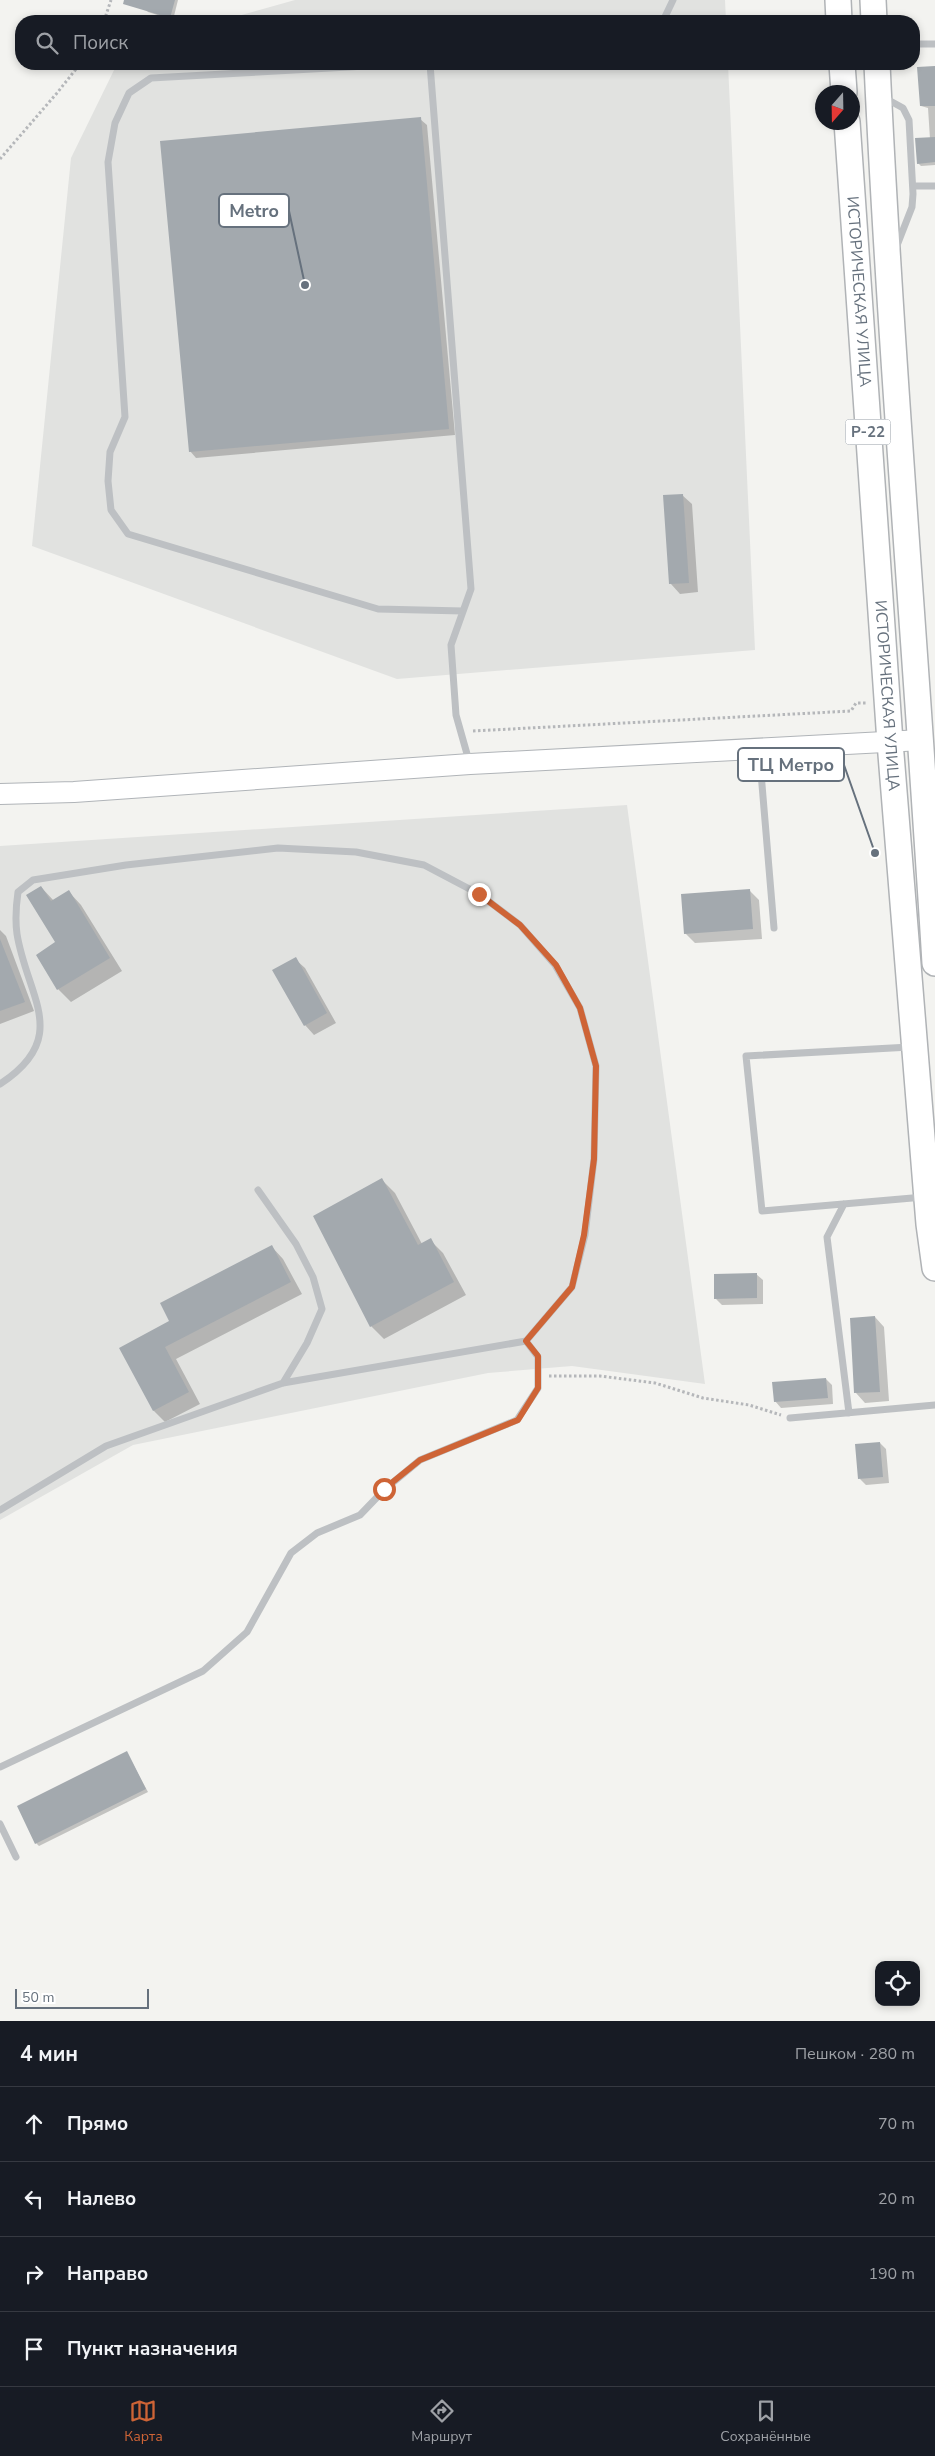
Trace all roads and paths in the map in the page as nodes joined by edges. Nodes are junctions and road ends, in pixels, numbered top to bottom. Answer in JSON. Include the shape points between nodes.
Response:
{"nodes":[{"id":1,"x":111,"y":0,"type":"edge"},
{"id":2,"x":673,"y":0,"type":"edge"},
{"id":3,"x":838,"y":0,"type":"edge"},
{"id":4,"x":873,"y":0,"type":"edge"},
{"id":5,"x":106,"y":15,"type":"edge"},
{"id":6,"x":666,"y":15,"type":"edge"},
{"id":7,"x":839,"y":15,"type":"edge"},
{"id":8,"x":874,"y":15,"type":"edge"},
{"id":9,"x":920,"y":44,"type":"edge"},
{"id":10,"x":935,"y":44,"type":"edge"},
{"id":11,"x":75,"y":70,"type":"edge"},
{"id":12,"x":294,"y":70,"type":"edge"},
{"id":13,"x":430,"y":70,"type":"edge"},
{"id":14,"x":842,"y":70,"type":"edge"},
{"id":15,"x":877,"y":70,"type":"edge"},
{"id":16,"x":844,"y":85,"type":"edge"},
{"id":17,"x":878,"y":94,"type":"junction"},
{"id":18,"x":847,"y":130,"type":"edge"},
{"id":19,"x":0,"y":159,"type":"edge"},
{"id":20,"x":913,"y":186,"type":"junction"},
{"id":21,"x":935,"y":186,"type":"edge"},
{"id":22,"x":888,"y":272,"type":"junction"},
{"id":23,"x":463,"y":611,"type":"junction"},
{"id":24,"x":887,"y":702,"type":"junction"},
{"id":25,"x":461,"y":732,"type":"junction"},
{"id":26,"x":922,"y":740,"type":"junction"},
{"id":27,"x":890,"y":742,"type":"junction"},
{"id":28,"x":758,"y":749,"type":"junction"},
{"id":29,"x":470,"y":764,"type":"junction"},
{"id":30,"x":0,"y":794,"type":"edge"},
{"id":31,"x":774,"y":928,"type":"dead end"},
{"id":32,"x":935,"y":963,"type":"edge"},
{"id":33,"x":915,"y":1047,"type":"junction"},
{"id":34,"x":0,"y":1084,"type":"edge"},
{"id":35,"x":258,"y":1190,"type":"dead end"},
{"id":36,"x":927,"y":1197,"type":"junction"},
{"id":37,"x":844,"y":1204,"type":"junction"},
{"id":38,"x":935,"y":1268,"type":"edge"},
{"id":39,"x":526,"y":1341,"type":"junction"},
{"id":40,"x":538,"y":1376,"type":"junction"},
{"id":41,"x":283,"y":1383,"type":"junction"},
{"id":42,"x":935,"y":1405,"type":"edge"},
{"id":43,"x":849,"y":1413,"type":"junction"},
{"id":44,"x":790,"y":1418,"type":"joint"},
{"id":45,"x":0,"y":1510,"type":"edge"},
{"id":46,"x":0,"y":1767,"type":"edge"},
{"id":47,"x":0,"y":1824,"type":"edge"},
{"id":48,"x":16,"y":1858,"type":"dead end"}],
"edges":[{"from":1,"to":5,"type":"path"},
{"from":2,"to":6,"type":"lane"},
{"from":3,"to":7,"type":"highway"},
{"from":4,"to":8,"type":"highway"},
{"from":9,"to":10,"type":"lane"},
{"from":11,"to":19,"type":"path"},
{"from":12,"to":23,"type":"lane","via":[[150,78],[129,93],[115,123],[108,162],[125,417],[110,452],[111,510],[128,534],[378,609]]},
{"from":13,"to":23,"type":"lane","via":[[471,589]]},
{"from":14,"to":16,"type":"highway"},
{"from":15,"to":17,"type":"highway","name":"ИСТОРИЧЕСКАЯ УЛИЦА","number":"Р-22"},
{"from":17,"to":20,"type":"lane","via":[[903,108],[909,120]]},
{"from":17,"to":22,"type":"highway","name":"ИСТОРИЧЕСКАЯ УЛИЦА","number":"Р-22"},
{"from":18,"to":24,"type":"highway","name":"ИСТОРИЧЕСКАЯ УЛИЦА","number":"Р-22"},
{"from":20,"to":21,"type":"lane"},
{"from":20,"to":22,"type":"lane","via":[[912,207]]},
{"from":22,"to":26,"type":"highway","name":"ИСТОРИЧЕСКАЯ УЛИЦА","number":"Р-22"},
{"from":23,"to":25,"type":"lane","via":[[451,645],[456,715]]},
{"from":24,"to":25,"type":"path","via":[[856,703],[851,711]]},
{"from":24,"to":27,"type":"highway","name":"ИСТОРИЧЕСКАЯ УЛИЦА","number":"Р-22"},
{"from":25,"to":29,"type":"lane"},
{"from":26,"to":27,"type":"main road"},
{"from":26,"to":32,"type":"highway","name":"ИСТОРИЧЕСКАЯ УЛИЦА","number":"Р-22"},
{"from":27,"to":28,"type":"main road"},
{"from":27,"to":33,"type":"highway","name":"ИСТОРИЧЕСКАЯ УЛИЦА","number":"Р-22"},
{"from":28,"to":29,"type":"main road"},
{"from":28,"to":31,"type":"lane"},
{"from":29,"to":30,"type":"main road","via":[[74,792]]},
{"from":33,"to":36,"type":"highway","name":"ИСТОРИЧЕСКАЯ УЛИЦА","number":"Р-22"},
{"from":33,"to":37,"type":"lane","via":[[746,1056],[762,1211]]},
{"from":34,"to":39,"type":"lane","via":[[14,1075],[32,1053],[40,1035],[41,1016],[17,935],[15,910],[18,892],[33,880],[126,865],[278,848],[356,852],[424,866],[479,894],[520,925],[556,965],[580,1008],[596,1066],[594,1159],[584,1235],[572,1287]]},
{"from":35,"to":41,"type":"lane","via":[[304,1260],[313,1277],[322,1309],[307,1343]]},
{"from":36,"to":37,"type":"lane"},
{"from":36,"to":38,"type":"highway","name":"ИСТОРИЧЕСКАЯ УЛИЦА","number":"Р-22"},
{"from":37,"to":43,"type":"lane","via":[[827,1237]]},
{"from":39,"to":40,"type":"lane","via":[[538,1356]]},
{"from":39,"to":41,"type":"lane"},
{"from":40,"to":44,"type":"path","via":[[600,1376],[655,1383],[703,1398],[750,1405]]},
{"from":40,"to":46,"type":"lane","via":[[538,1388],[518,1420],[420,1460],[384,1489],[360,1515],[317,1533],[291,1553],[247,1632],[203,1671]]},
{"from":41,"to":45,"type":"lane","via":[[106,1446]]},
{"from":42,"to":43,"type":"lane"},
{"from":43,"to":44,"type":"lane"},
{"from":47,"to":48,"type":"lane"}]}
